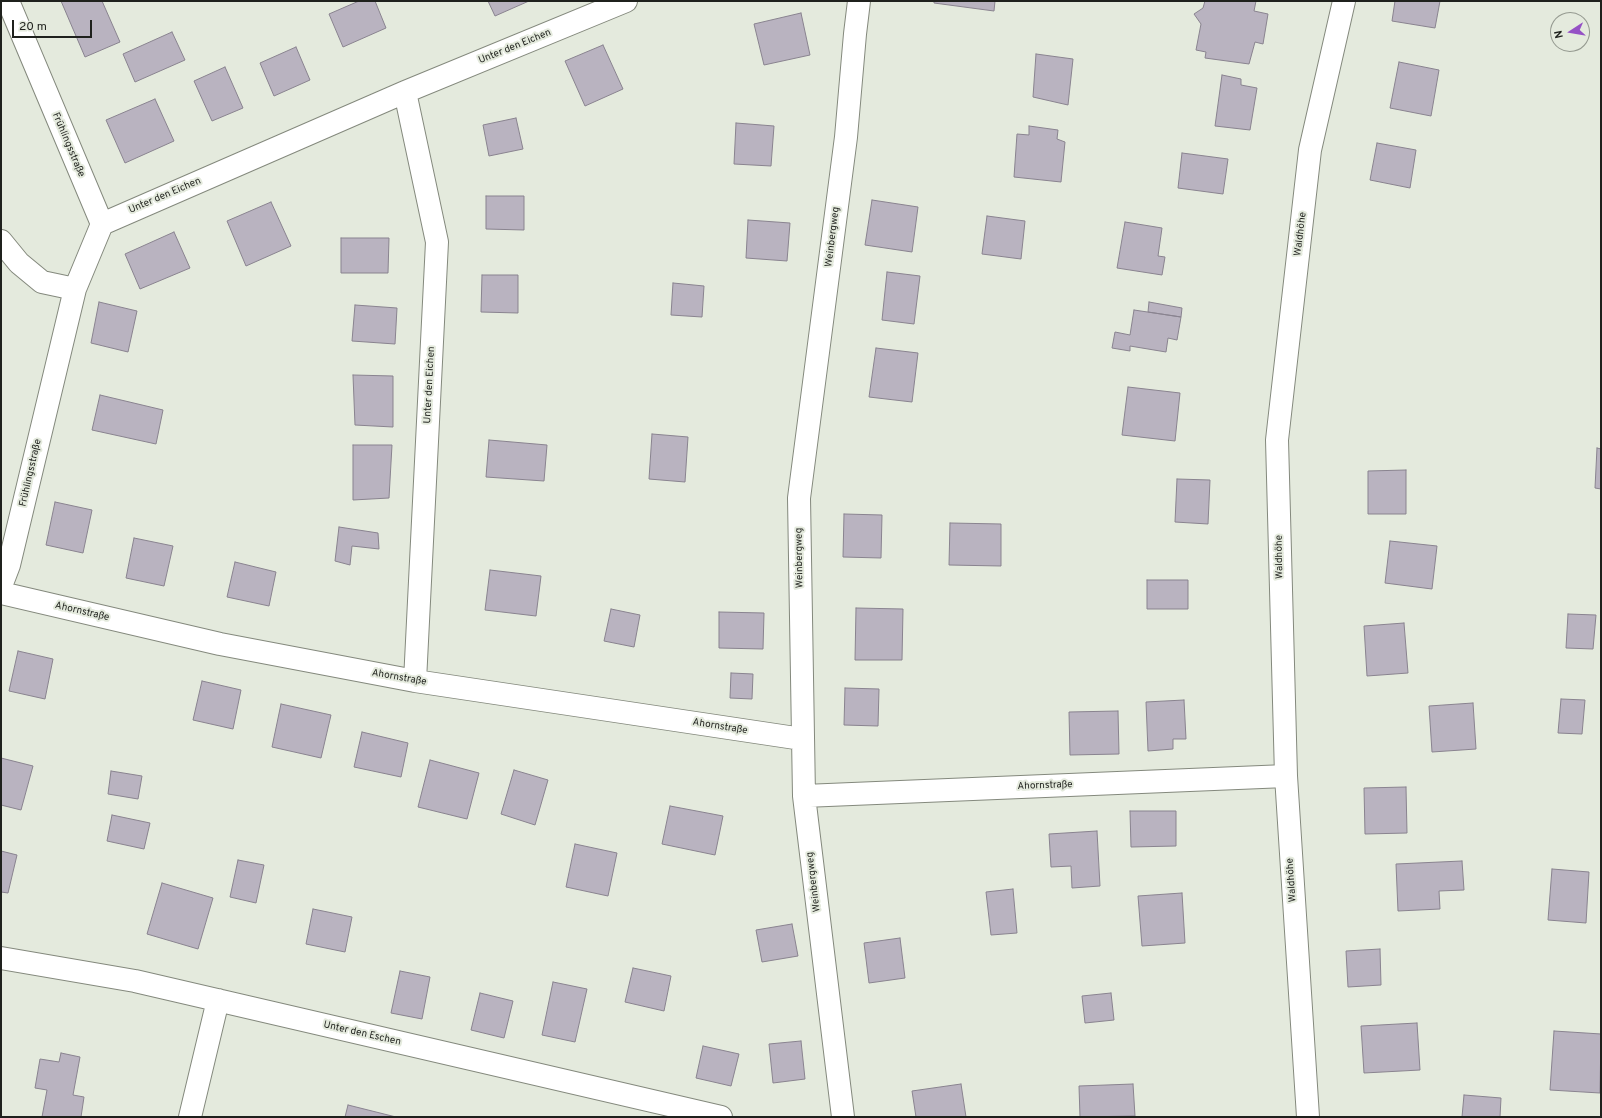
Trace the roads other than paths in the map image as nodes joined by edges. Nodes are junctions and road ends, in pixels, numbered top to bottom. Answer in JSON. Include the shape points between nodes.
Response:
{"nodes":[{"id":1,"x":8,"y":1,"type":"edge"},
{"id":2,"x":626,"y":1,"type":"edge"},
{"id":3,"x":859,"y":1,"type":"edge"},
{"id":4,"x":1344,"y":1,"type":"edge"},
{"id":5,"x":405,"y":92,"type":"junction"},
{"id":6,"x":102,"y":224,"type":"junction"},
{"id":7,"x":1,"y":241,"type":"edge"},
{"id":8,"x":75,"y":289,"type":"junction"},
{"id":9,"x":5,"y":564,"type":"edge"},
{"id":10,"x":1,"y":586,"type":"edge"},
{"id":11,"x":1,"y":593,"type":"edge"},
{"id":12,"x":415,"y":681,"type":"junction"},
{"id":13,"x":802,"y":739,"type":"junction"},
{"id":14,"x":1286,"y":776,"type":"junction"},
{"id":15,"x":804,"y":796,"type":"junction"},
{"id":16,"x":1,"y":958,"type":"edge"},
{"id":17,"x":218,"y":1000,"type":"junction"},
{"id":18,"x":190,"y":1117,"type":"edge"},
{"id":19,"x":721,"y":1117,"type":"edge"},
{"id":20,"x":843,"y":1117,"type":"edge"},
{"id":21,"x":1308,"y":1117,"type":"edge"}],
"edges":[{"from":1,"to":6,"type":"street","name":"Frühlingsstraße"},
{"from":2,"to":5,"type":"street","name":"Unter den Eichen"},
{"from":3,"to":13,"type":"street","name":"Weinbergweg","via":[[846,137],[799,498]]},
{"from":4,"to":14,"type":"street","name":"Waldhöhe","via":[[1310,150],[1277,440]]},
{"from":5,"to":6,"type":"street","name":"Unter den Eichen"},
{"from":5,"to":12,"type":"street","name":"Unter den Eichen","via":[[437,242]]},
{"from":6,"to":8,"type":"street","name":"Frühlingsstraße"},
{"from":7,"to":8,"type":"street","via":[[19,262],[42,282]]},
{"from":8,"to":9,"type":"street","name":"Frühlingsstraße"},
{"from":9,"to":10,"type":"street","name":"Frühlingsstraße"},
{"from":11,"to":12,"type":"street","name":"Ahornstraße","via":[[220,644]]},
{"from":12,"to":13,"type":"street","name":"Ahornstraße"},
{"from":13,"to":15,"type":"street","name":"Weinbergweg"},
{"from":14,"to":15,"type":"street","name":"Ahornstraße"},
{"from":14,"to":21,"type":"street","name":"Waldhöhe"},
{"from":15,"to":20,"type":"street","name":"Weinbergweg"},
{"from":16,"to":17,"type":"street","name":"Unter den Eschen","via":[[135,980]]},
{"from":17,"to":18,"type":"street"},
{"from":17,"to":19,"type":"street","name":"Unter den Eschen"}]}
